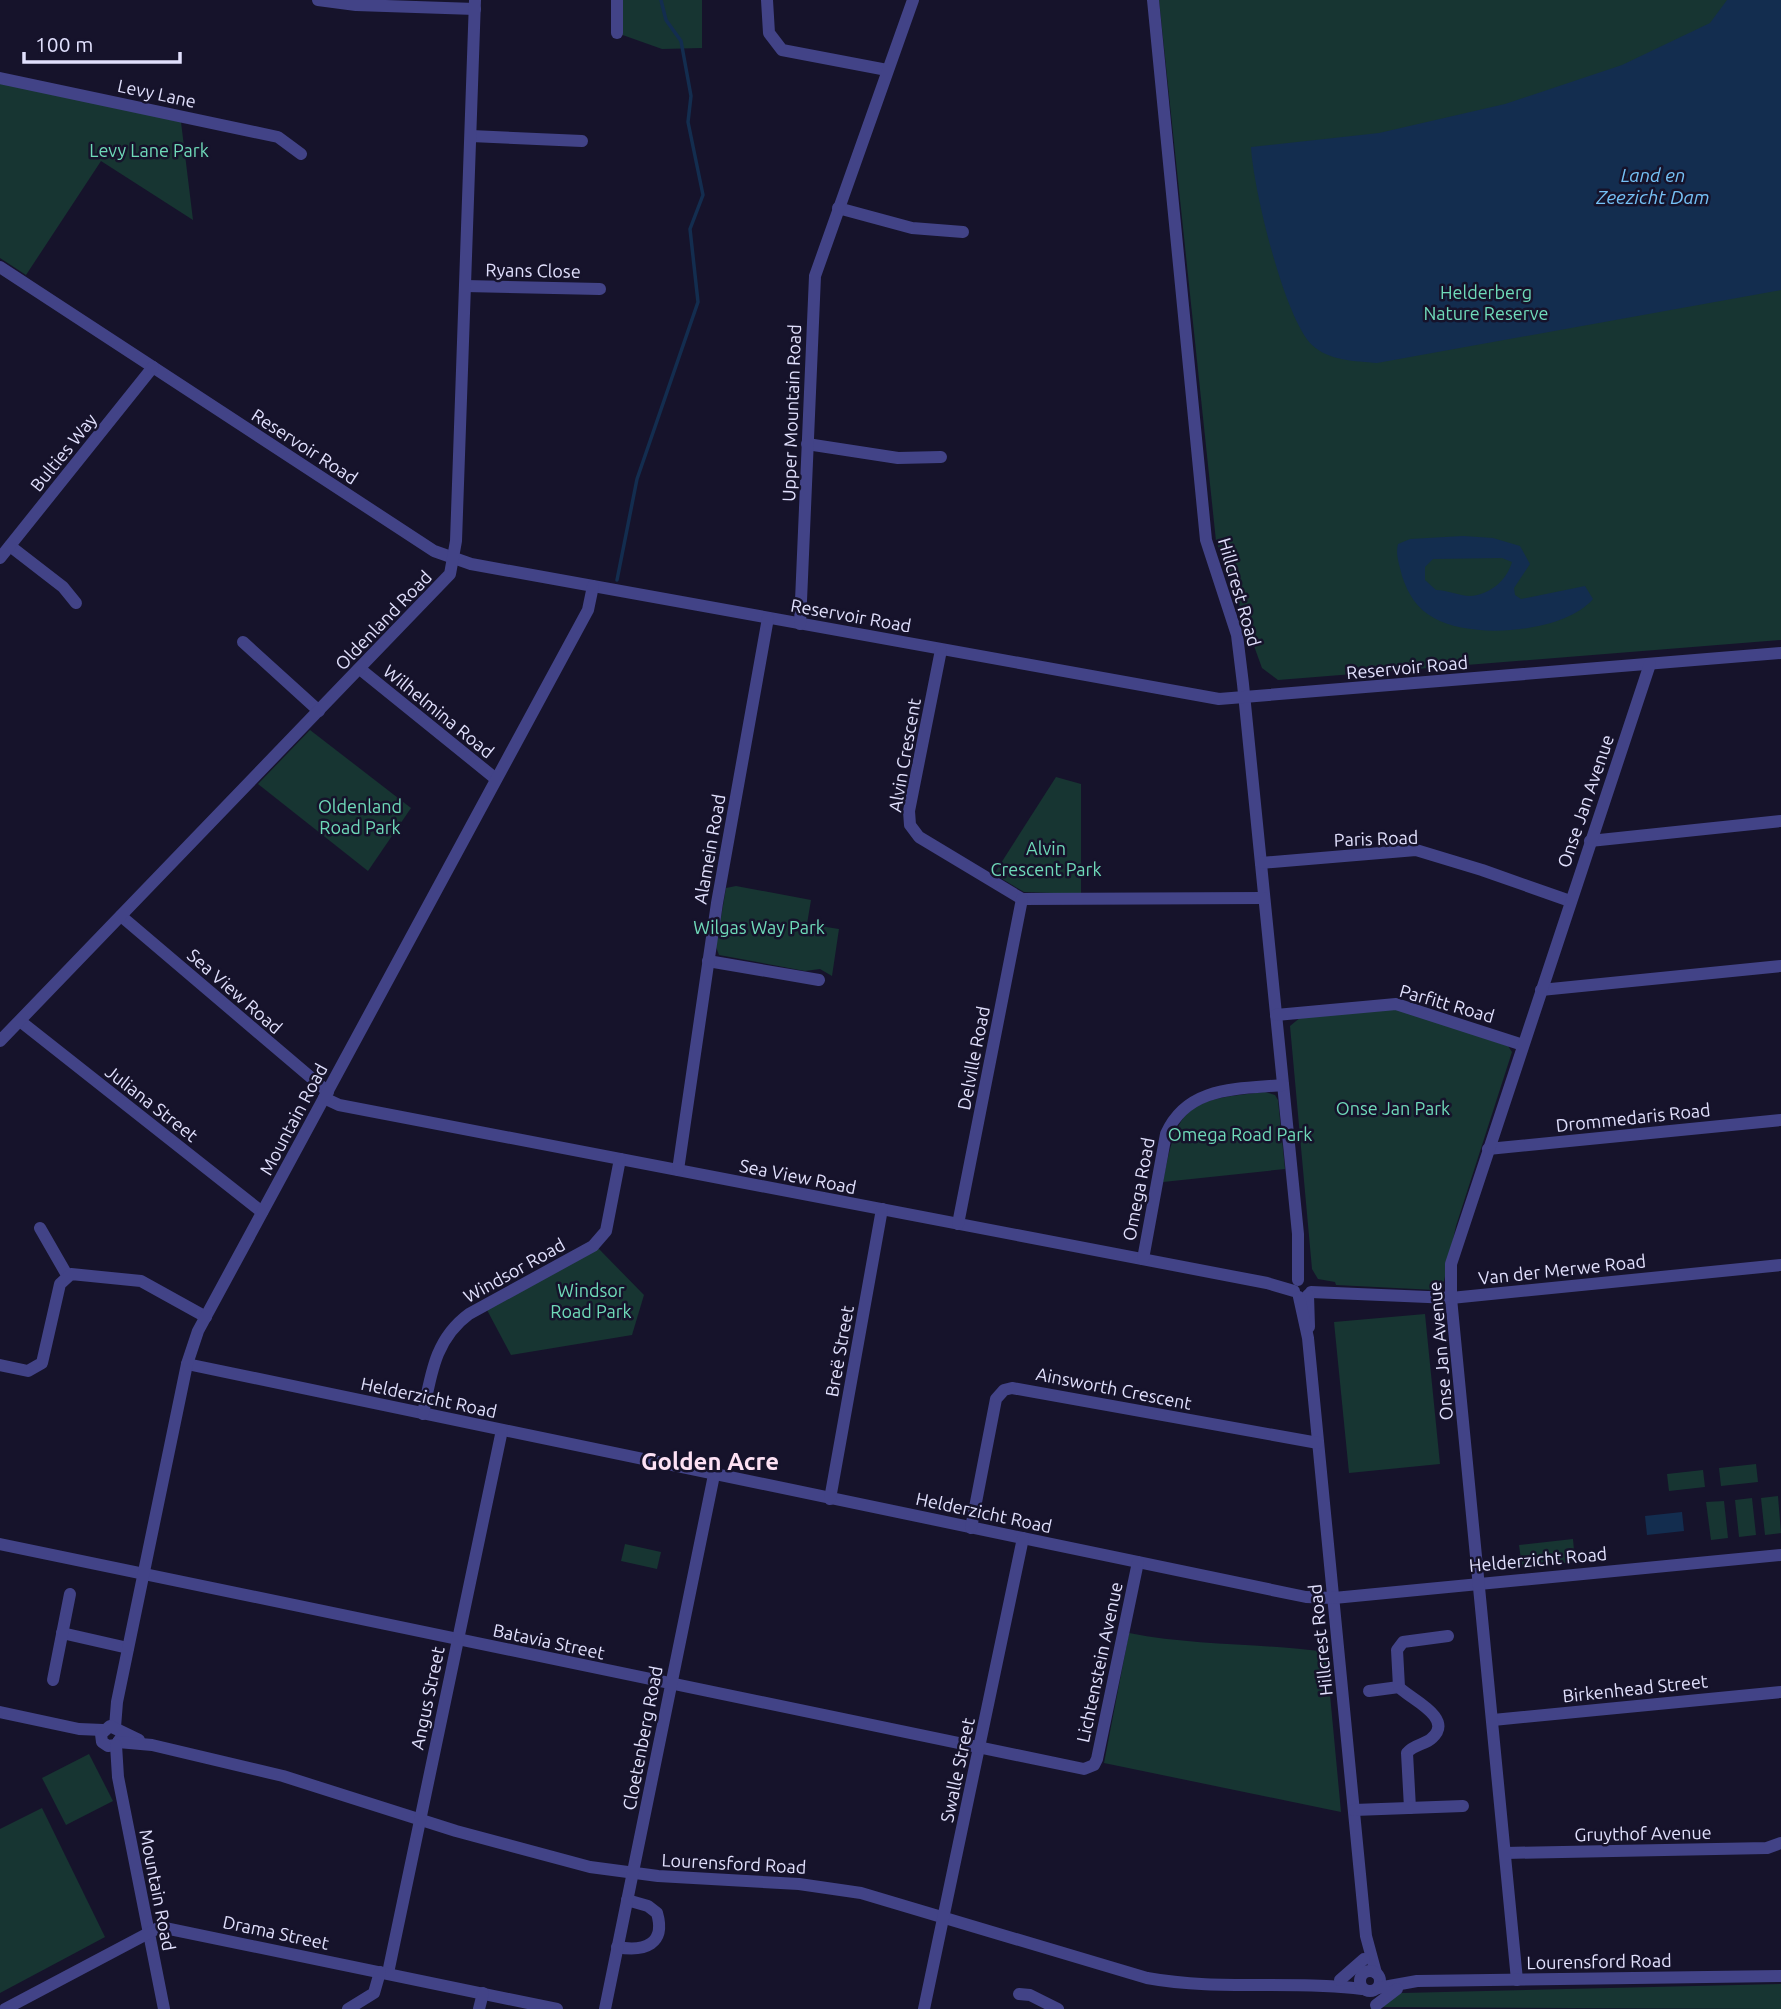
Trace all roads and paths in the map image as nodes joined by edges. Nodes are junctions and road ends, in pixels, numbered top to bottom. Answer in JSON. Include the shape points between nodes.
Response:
{"nodes":[{"id":1,"x":317,"y":0,"type":"edge"},
{"id":2,"x":617,"y":0,"type":"edge"},
{"id":3,"x":767,"y":0,"type":"edge"},
{"id":4,"x":913,"y":0,"type":"edge"},
{"id":5,"x":1153,"y":0,"type":"edge"},
{"id":6,"x":475,"y":4,"type":"edge"},
{"id":7,"x":617,"y":33,"type":"dead end"},
{"id":8,"x":887,"y":70,"type":"junction"},
{"id":9,"x":0,"y":78,"type":"edge"},
{"id":10,"x":471,"y":136,"type":"junction"},
{"id":11,"x":582,"y":141,"type":"dead end"},
{"id":12,"x":301,"y":154,"type":"dead end"},
{"id":13,"x":838,"y":208,"type":"junction"},
{"id":14,"x":963,"y":232,"type":"dead end"},
{"id":15,"x":0,"y":267,"type":"edge"},
{"id":16,"x":465,"y":286,"type":"junction"},
{"id":17,"x":600,"y":289,"type":"dead end"},
{"id":18,"x":153,"y":367,"type":"junction"},
{"id":19,"x":807,"y":444,"type":"junction"},
{"id":20,"x":941,"y":457,"type":"dead end"},
{"id":21,"x":10,"y":546,"type":"junction"},
{"id":22,"x":453,"y":557,"type":"junction"},
{"id":23,"x":0,"y":558,"type":"edge"},
{"id":24,"x":593,"y":586,"type":"junction"},
{"id":25,"x":76,"y":603,"type":"dead end"},
{"id":26,"x":768,"y":618,"type":"junction"},
{"id":27,"x":800,"y":624,"type":"junction"},
{"id":28,"x":243,"y":642,"type":"dead end"},
{"id":29,"x":941,"y":650,"type":"junction"},
{"id":30,"x":1781,"y":653,"type":"edge"},
{"id":31,"x":1650,"y":664,"type":"junction"},
{"id":32,"x":360,"y":669,"type":"junction"},
{"id":33,"x":1244,"y":698,"type":"junction"},
{"id":34,"x":319,"y":711,"type":"junction"},
{"id":35,"x":496,"y":779,"type":"junction"},
{"id":36,"x":1781,"y":821,"type":"edge"},
{"id":37,"x":1590,"y":841,"type":"junction"},
{"id":38,"x":1261,"y":863,"type":"junction"},
{"id":39,"x":1264,"y":898,"type":"junction"},
{"id":40,"x":1022,"y":899,"type":"junction"},
{"id":41,"x":1570,"y":901,"type":"junction"},
{"id":42,"x":121,"y":916,"type":"junction"},
{"id":43,"x":708,"y":961,"type":"junction"},
{"id":44,"x":1781,"y":966,"type":"edge"},
{"id":45,"x":820,"y":980,"type":"dead end"},
{"id":46,"x":1541,"y":990,"type":"junction"},
{"id":47,"x":1276,"y":1015,"type":"junction"},
{"id":48,"x":20,"y":1021,"type":"junction"},
{"id":49,"x":0,"y":1041,"type":"edge"},
{"id":50,"x":1523,"y":1045,"type":"junction"},
{"id":51,"x":1283,"y":1085,"type":"junction"},
{"id":52,"x":326,"y":1095,"type":"junction"},
{"id":53,"x":1781,"y":1120,"type":"edge"},
{"id":54,"x":1488,"y":1149,"type":"junction"},
{"id":55,"x":620,"y":1159,"type":"junction"},
{"id":56,"x":678,"y":1170,"type":"junction"},
{"id":57,"x":882,"y":1209,"type":"junction"},
{"id":58,"x":262,"y":1212,"type":"junction"},
{"id":59,"x":958,"y":1224,"type":"junction"},
{"id":60,"x":40,"y":1228,"type":"dead end"},
{"id":61,"x":1143,"y":1259,"type":"junction"},
{"id":62,"x":1781,"y":1265,"type":"edge"},
{"id":63,"x":67,"y":1276,"type":"junction"},
{"id":64,"x":1303,"y":1288,"type":"junction"},
{"id":65,"x":1451,"y":1297,"type":"junction"},
{"id":66,"x":206,"y":1317,"type":"junction"},
{"id":67,"x":0,"y":1364,"type":"edge"},
{"id":68,"x":187,"y":1364,"type":"junction"},
{"id":69,"x":423,"y":1414,"type":"junction"},
{"id":70,"x":502,"y":1430,"type":"junction"},
{"id":71,"x":1318,"y":1443,"type":"junction"},
{"id":72,"x":714,"y":1475,"type":"junction"},
{"id":73,"x":830,"y":1499,"type":"junction"},
{"id":74,"x":971,"y":1528,"type":"junction"},
{"id":75,"x":1023,"y":1538,"type":"junction"},
{"id":76,"x":0,"y":1544,"type":"edge"},
{"id":77,"x":1781,"y":1555,"type":"edge"},
{"id":78,"x":1138,"y":1562,"type":"junction"},
{"id":79,"x":144,"y":1575,"type":"junction"},
{"id":80,"x":1479,"y":1582,"type":"junction"},
{"id":81,"x":70,"y":1594,"type":"dead end"},
{"id":82,"x":1334,"y":1598,"type":"junction"},
{"id":83,"x":62,"y":1633,"type":"junction"},
{"id":84,"x":1448,"y":1636,"type":"dead end"},
{"id":85,"x":457,"y":1640,"type":"junction"},
{"id":86,"x":128,"y":1648,"type":"junction"},
{"id":87,"x":52,"y":1680,"type":"dead end"},
{"id":88,"x":670,"y":1684,"type":"junction"},
{"id":89,"x":1399,"y":1687,"type":"junction"},
{"id":90,"x":1369,"y":1691,"type":"dead end"},
{"id":91,"x":1781,"y":1692,"type":"edge"},
{"id":92,"x":0,"y":1712,"type":"edge"},
{"id":93,"x":1493,"y":1720,"type":"junction"},
{"id":94,"x":111,"y":1736,"type":"junction"},
{"id":95,"x":148,"y":1745,"type":"junction"},
{"id":96,"x":979,"y":1748,"type":"junction"},
{"id":97,"x":117,"y":1761,"type":"junction"},
{"id":98,"x":1091,"y":1767,"type":"joint"},
{"id":99,"x":118,"y":1777,"type":"junction"},
{"id":100,"x":1463,"y":1806,"type":"dead end"},
{"id":101,"x":1410,"y":1808,"type":"junction"},
{"id":102,"x":1354,"y":1810,"type":"junction"},
{"id":103,"x":420,"y":1820,"type":"junction"},
{"id":104,"x":1781,"y":1843,"type":"edge"},
{"id":105,"x":1505,"y":1853,"type":"junction"},
{"id":106,"x":632,"y":1874,"type":"junction"},
{"id":107,"x":627,"y":1900,"type":"junction"},
{"id":108,"x":943,"y":1917,"type":"junction"},
{"id":109,"x":149,"y":1931,"type":"junction"},
{"id":110,"x":1366,"y":1939,"type":"junction"},
{"id":111,"x":617,"y":1947,"type":"junction"},
{"id":112,"x":1364,"y":1959,"type":"junction"},
{"id":113,"x":384,"y":1972,"type":"junction"},
{"id":114,"x":1781,"y":1976,"type":"edge"},
{"id":115,"x":1340,"y":1980,"type":"junction"},
{"id":116,"x":1517,"y":1980,"type":"junction"},
{"id":117,"x":1370,"y":1982,"type":"junction"},
{"id":118,"x":1317,"y":1983,"type":"junction"},
{"id":119,"x":1412,"y":1983,"type":"junction"},
{"id":120,"x":482,"y":1993,"type":"junction"},
{"id":121,"x":1019,"y":1994,"type":"dead end"},
{"id":122,"x":1374,"y":2008,"type":"edge"},
{"id":123,"x":5,"y":2009,"type":"edge"},
{"id":124,"x":164,"y":2009,"type":"edge"},
{"id":125,"x":348,"y":2009,"type":"edge"},
{"id":126,"x":480,"y":2009,"type":"edge"},
{"id":127,"x":556,"y":2009,"type":"edge"},
{"id":128,"x":605,"y":2009,"type":"edge"},
{"id":129,"x":924,"y":2009,"type":"edge"},
{"id":130,"x":1058,"y":2009,"type":"edge"}],
"edges":[{"from":1,"to":6,"type":"street","via":[[356,5]]},
{"from":2,"to":7,"type":"street"},
{"from":3,"to":8,"type":"street","via":[[769,33],[782,50]]},
{"from":4,"to":8,"type":"street","name":"Upper Mountain Road"},
{"from":5,"to":33,"type":"street","name":"Hillcrest Road","via":[[1206,540],[1237,635]]},
{"from":6,"to":10,"type":"street","name":"Oldenland Road"},
{"from":8,"to":13,"type":"street","name":"Upper Mountain Road"},
{"from":9,"to":12,"type":"street","name":"Levy Lane","via":[[278,137]]},
{"from":10,"to":11,"type":"street"},
{"from":10,"to":16,"type":"street","name":"Oldenland Road"},
{"from":13,"to":14,"type":"street","via":[[912,228]]},
{"from":13,"to":19,"type":"street","name":"Upper Mountain Road","via":[[815,275]]},
{"from":15,"to":18,"type":"street","name":"Reservoir Road"},
{"from":16,"to":17,"type":"street","name":"Ryans Close"},
{"from":16,"to":22,"type":"street","name":"Oldenland Road"},
{"from":18,"to":21,"type":"street","name":"Bulties Way"},
{"from":18,"to":22,"type":"street","name":"Reservoir Road","via":[[434,551]]},
{"from":19,"to":20,"type":"street","via":[[898,457]]},
{"from":19,"to":27,"type":"street","name":"Upper Mountain Road"},
{"from":21,"to":23,"type":"street","name":"Bulties Way"},
{"from":21,"to":25,"type":"street","via":[[63,587]]},
{"from":22,"to":24,"type":"street","name":"Reservoir Road"},
{"from":22,"to":32,"type":"street","name":"Oldenland Road","via":[[445,581]]},
{"from":24,"to":26,"type":"street","name":"Reservoir Road"},
{"from":24,"to":35,"type":"street","name":"Mountain Road","via":[[589,610]]},
{"from":26,"to":27,"type":"street","name":"Reservoir Road"},
{"from":26,"to":43,"type":"street","name":"Alamein Road"},
{"from":27,"to":29,"type":"street","name":"Reservoir Road"},
{"from":28,"to":34,"type":"street"},
{"from":29,"to":33,"type":"street","name":"Reservoir Road","via":[[1199,696]]},
{"from":29,"to":40,"type":"street","name":"Alvin Crescent","via":[[910,825],[919,837]]},
{"from":30,"to":31,"type":"street","name":"Reservoir Road"},
{"from":31,"to":33,"type":"street","name":"Reservoir Road"},
{"from":31,"to":37,"type":"street","name":"Onse Jan Avenue"},
{"from":32,"to":34,"type":"street","name":"Oldenland Road"},
{"from":32,"to":35,"type":"street","name":"Wilhelmina Road"},
{"from":33,"to":38,"type":"street","name":"Hillcrest Road"},
{"from":34,"to":42,"type":"street","name":"Oldenland Road"},
{"from":35,"to":52,"type":"street","name":"Mountain Road"},
{"from":36,"to":37,"type":"street"},
{"from":37,"to":41,"type":"street","name":"Onse Jan Avenue"},
{"from":38,"to":39,"type":"street","name":"Hillcrest Road"},
{"from":38,"to":41,"type":"street","name":"Paris Road","via":[[1416,850]]},
{"from":39,"to":40,"type":"street"},
{"from":39,"to":47,"type":"street","name":"Hillcrest Road"},
{"from":40,"to":59,"type":"street","name":"Delville Road"},
{"from":41,"to":46,"type":"street","name":"Onse Jan Avenue"},
{"from":42,"to":48,"type":"street","name":"Oldenland Road"},
{"from":42,"to":52,"type":"street","name":"Sea View Road"},
{"from":43,"to":45,"type":"street"},
{"from":43,"to":56,"type":"street","name":"Alamein Road"},
{"from":44,"to":46,"type":"street"},
{"from":46,"to":50,"type":"street","name":"Onse Jan Avenue"},
{"from":47,"to":50,"type":"street","name":"Parfitt Road","via":[[1396,1004]]},
{"from":47,"to":51,"type":"street","name":"Hillcrest Road"},
{"from":48,"to":49,"type":"street","name":"Oldenland Road"},
{"from":48,"to":58,"type":"street","name":"Juliana Street"},
{"from":50,"to":54,"type":"street","name":"Onse Jan Avenue"},
{"from":51,"to":61,"type":"street","name":"Omega Road","via":[[1205,1095],[1175,1117],[1166,1134]]},
{"from":51,"to":64,"type":"street","name":"Hillcrest Road"},
{"from":52,"to":55,"type":"street","name":"Sea View Road","via":[[339,1105]]},
{"from":52,"to":58,"type":"street","name":"Mountain Road"},
{"from":53,"to":54,"type":"street","name":"Drommedaris Road"},
{"from":54,"to":65,"type":"street","name":"Onse Jan Avenue","via":[[1454,1249]]},
{"from":55,"to":56,"type":"street","name":"Sea View Road"},
{"from":55,"to":69,"type":"street","name":"Windsor Road","via":[[606,1231],[600,1240],[469,1314],[452,1329],[436,1354]]},
{"from":56,"to":57,"type":"street","name":"Sea View Road"},
{"from":57,"to":59,"type":"street","name":"Sea View Road"},
{"from":57,"to":73,"type":"street","name":"Breë Street"},
{"from":58,"to":66,"type":"street","name":"Mountain Road"},
{"from":59,"to":61,"type":"street","name":"Sea View Road"},
{"from":60,"to":63,"type":"street"},
{"from":61,"to":64,"type":"street","name":"Sea View Road"},
{"from":62,"to":65,"type":"street","name":"Van der Merwe Road"},
{"from":63,"to":66,"type":"street","via":[[75,1273],[141,1281]]},
{"from":63,"to":67,"type":"street","via":[[60,1284],[42,1363],[28,1371]]},
{"from":64,"to":65,"type":"street","name":"Van der Merwe Road"},
{"from":64,"to":71,"type":"street","name":"Hillcrest Road"},
{"from":65,"to":80,"type":"street","name":"Onse Jan Avenue"},
{"from":66,"to":68,"type":"street","name":"Mountain Road"},
{"from":68,"to":69,"type":"street","name":"Helderzicht Road"},
{"from":68,"to":79,"type":"street","name":"Mountain Road"},
{"from":69,"to":70,"type":"street","name":"Helderzicht Road"},
{"from":70,"to":72,"type":"street","name":"Helderzicht Road"},
{"from":70,"to":85,"type":"street","name":"Angus Street"},
{"from":71,"to":74,"type":"street","name":"Ainsworth Crescent","via":[[1012,1388],[996,1399]]},
{"from":71,"to":82,"type":"street","name":"Hillcrest Road"},
{"from":72,"to":73,"type":"street","name":"Helderzicht Road"},
{"from":72,"to":88,"type":"street","name":"Cloetenberg Road"},
{"from":73,"to":74,"type":"street","name":"Helderzicht Road"},
{"from":74,"to":75,"type":"street","name":"Helderzicht Road"},
{"from":75,"to":78,"type":"street","name":"Helderzicht Road"},
{"from":75,"to":96,"type":"street","name":"Swalle Street"},
{"from":76,"to":79,"type":"street","name":"Batavia Street"},
{"from":77,"to":80,"type":"street","name":"Helderzicht Road"},
{"from":78,"to":82,"type":"street","name":"Helderzicht Road","via":[[1306,1597]]},
{"from":78,"to":98,"type":"street","name":"Lichtenstein Avenue","via":[[1097,1759]]},
{"from":79,"to":85,"type":"street","name":"Batavia Street"},
{"from":79,"to":86,"type":"street","name":"Mountain Road"},
{"from":80,"to":82,"type":"street","name":"Helderzicht Road"},
{"from":80,"to":93,"type":"street","name":"Onse Jan Avenue"},
{"from":81,"to":83,"type":"street"},
{"from":82,"to":102,"type":"street","name":"Hillcrest Road"},
{"from":83,"to":86,"type":"street"},
{"from":83,"to":87,"type":"street"},
{"from":84,"to":89,"type":"street","via":[[1412,1639],[1399,1645]]},
{"from":85,"to":88,"type":"street","name":"Batavia Street"},
{"from":85,"to":103,"type":"street","name":"Angus Street"},
{"from":86,"to":94,"type":"street","name":"Mountain Road"},
{"from":88,"to":96,"type":"street","name":"Batavia Street"},
{"from":88,"to":106,"type":"street","name":"Cloetenberg Road"},
{"from":89,"to":90,"type":"street"},
{"from":89,"to":101,"type":"street","via":[[1431,1711],[1436,1722],[1431,1740],[1407,1753]]},
{"from":91,"to":93,"type":"street","name":"Birkenhead Street"},
{"from":92,"to":94,"type":"street","name":"Lourensford Road"},
{"from":93,"to":105,"type":"street","name":"Onse Jan Avenue"},
{"from":94,"to":95,"type":"street","name":"Lourensford Road"},
{"from":94,"to":97,"type":"street","name":"Mountain Road"},
{"from":94,"to":99,"type":"street","name":"Mountain Road"},
{"from":95,"to":97,"type":"street","via":[[128,1750]]},
{"from":95,"to":103,"type":"street","name":"Lourensford Road","via":[[292,1778]]},
{"from":96,"to":98,"type":"street","name":"Batavia Street","via":[[1080,1769]]},
{"from":96,"to":108,"type":"street","name":"Swalle Street"},
{"from":97,"to":99,"type":"street","name":"Mountain Road"},
{"from":99,"to":109,"type":"street","name":"Mountain Road"},
{"from":100,"to":101,"type":"street"},
{"from":101,"to":102,"type":"street"},
{"from":102,"to":110,"type":"street","name":"Hillcrest Road"},
{"from":103,"to":106,"type":"street","name":"Lourensford Road"},
{"from":103,"to":113,"type":"street","name":"Angus Street"},
{"from":104,"to":105,"type":"street","name":"Gruythof Avenue","via":[[1767,1848]]},
{"from":105,"to":116,"type":"street","name":"Onse Jan Avenue"},
{"from":106,"to":107,"type":"street","name":"Cloetenberg Road"},
{"from":106,"to":108,"type":"street","name":"Lourensford Road","via":[[825,1886]]},
{"from":107,"to":111,"type":"street","name":"Cloetenberg Road"},
{"from":107,"to":111,"type":"street","via":[[657,1913],[659,1935],[655,1944],[646,1948]]},
{"from":108,"to":118,"type":"street","name":"Lourensford Road","via":[[1101,1967],[1175,1983]]},
{"from":108,"to":129,"type":"street","name":"Swalle Street"},
{"from":109,"to":113,"type":"street","name":"Drama Street","via":[[165,1928]]},
{"from":109,"to":123,"type":"street","name":"Drama Street"},
{"from":109,"to":124,"type":"street","name":"Mountain Road"},
{"from":110,"to":112,"type":"street","name":"Hillcrest Road"},
{"from":110,"to":117,"type":"street","name":"Hillcrest Road"},
{"from":111,"to":128,"type":"street","name":"Cloetenberg Road"},
{"from":112,"to":115,"type":"street"},
{"from":112,"to":117,"type":"street","name":"Hillcrest Road"},
{"from":113,"to":120,"type":"street","name":"Drama Street"},
{"from":113,"to":125,"type":"street","name":"Angus Street","via":[[374,1993]]},
{"from":114,"to":116,"type":"street","name":"Lourensford Road"},
{"from":115,"to":117,"type":"street","name":"Lourensford Road"},
{"from":115,"to":118,"type":"street","name":"Lourensford Road"},
{"from":116,"to":119,"type":"street","name":"Lourensford Road"},
{"from":117,"to":118,"type":"street","name":"Lourensford Road"},
{"from":117,"to":119,"type":"street","name":"Lourensford Road"},
{"from":117,"to":122,"type":"street","name":"Hillcrest Road"},
{"from":119,"to":122,"type":"street","via":[[1388,1994]]},
{"from":120,"to":126,"type":"street"},
{"from":120,"to":127,"type":"street","name":"Drama Street"},
{"from":121,"to":130,"type":"street"}]}
